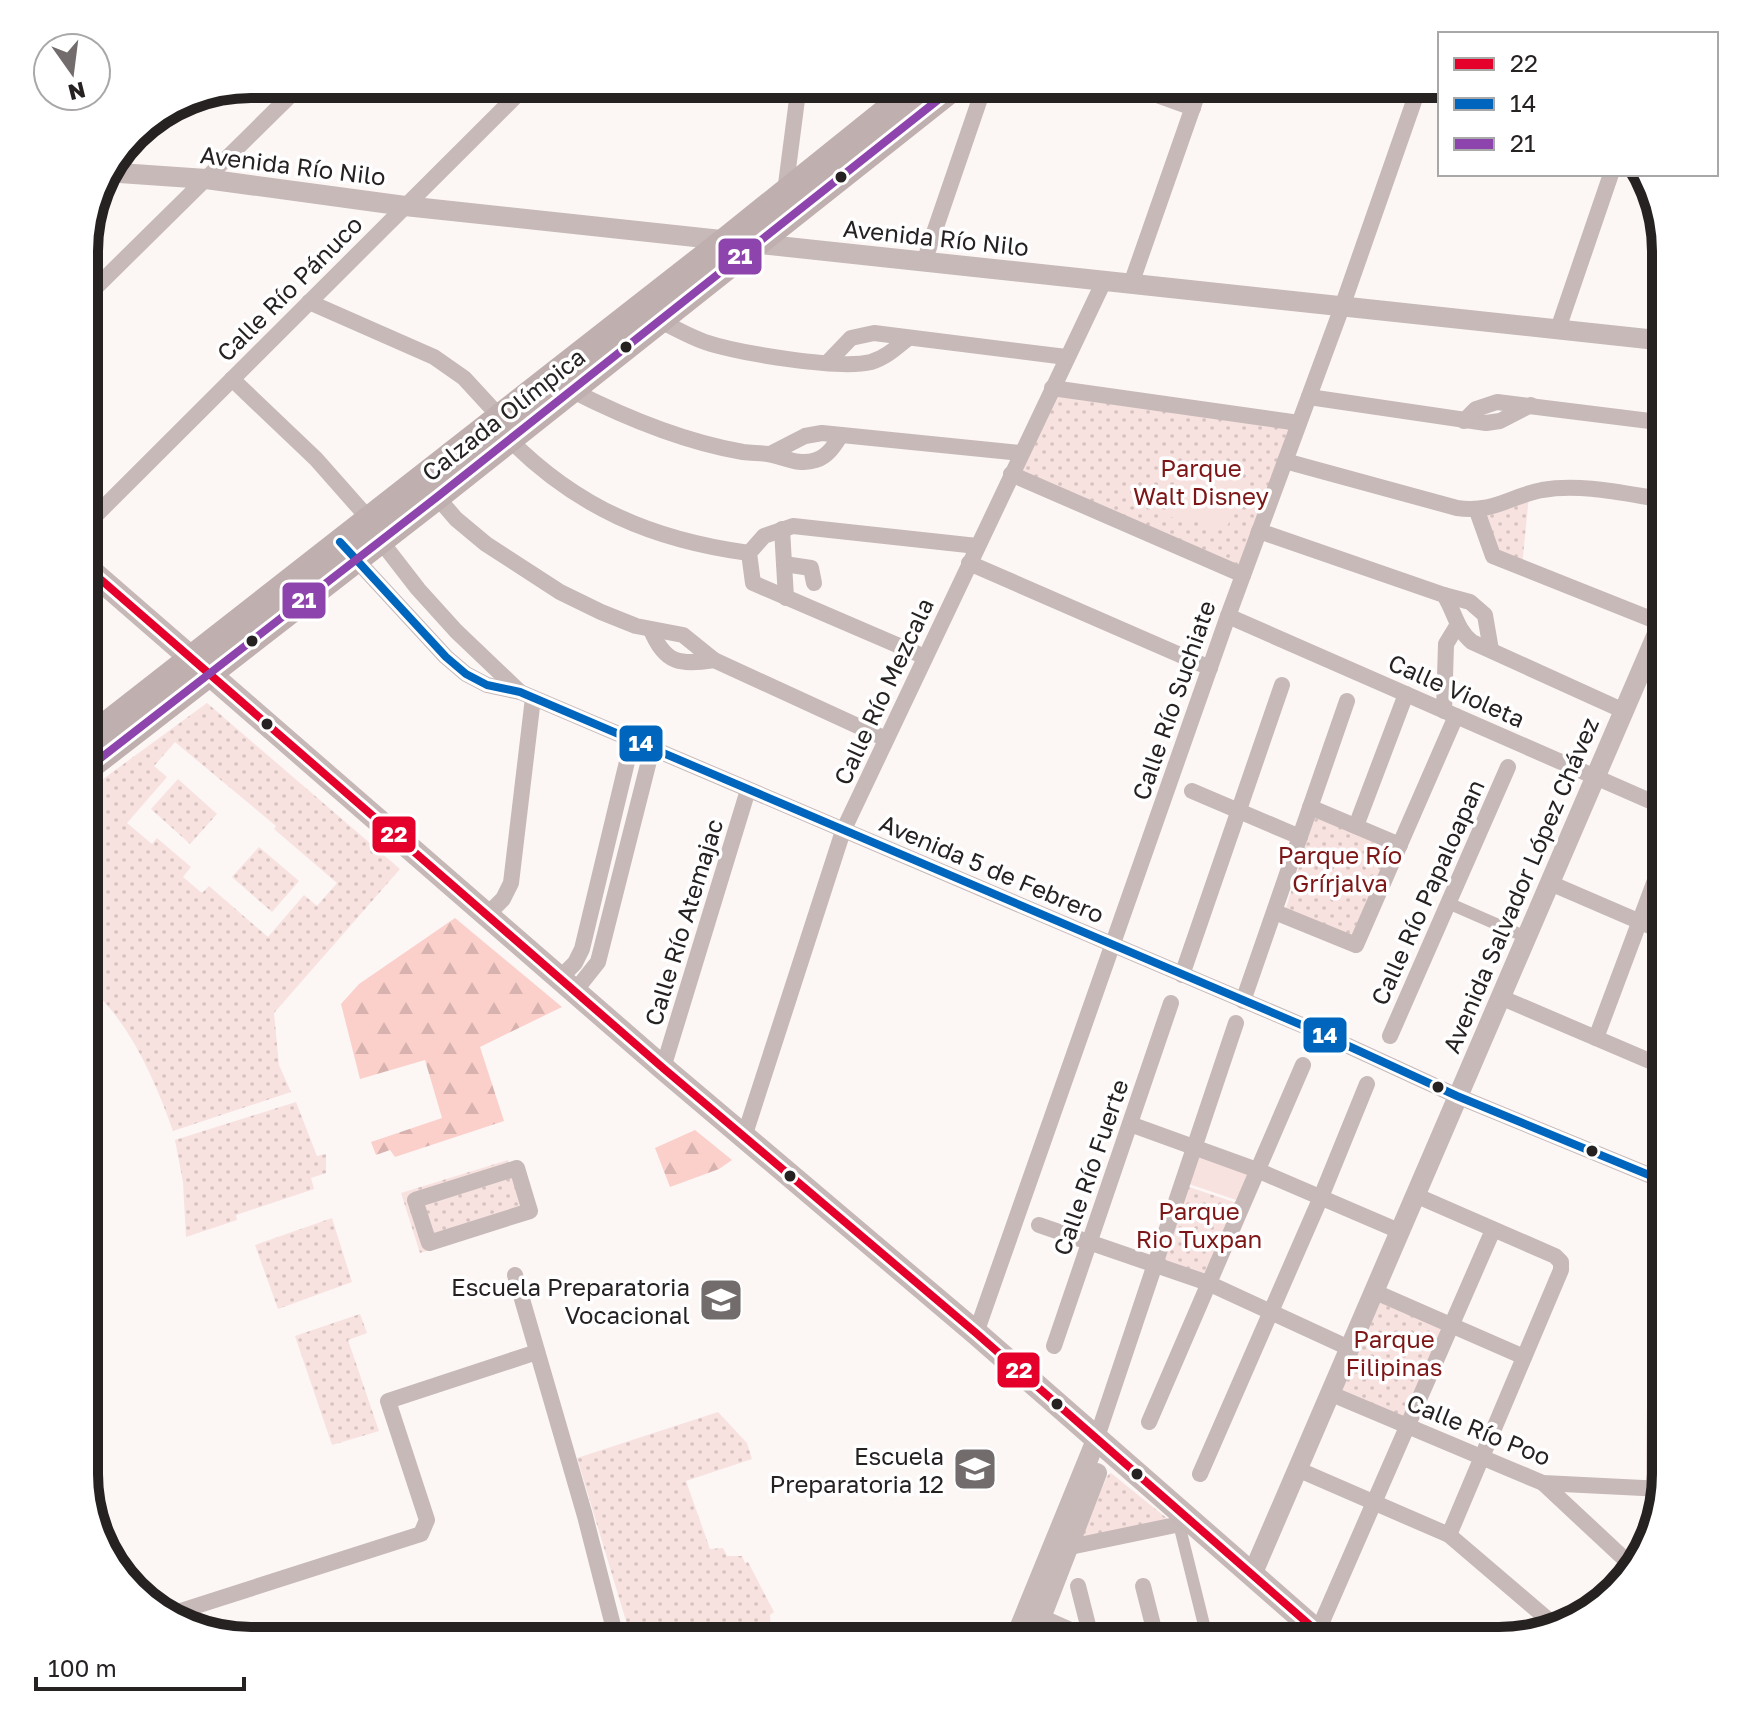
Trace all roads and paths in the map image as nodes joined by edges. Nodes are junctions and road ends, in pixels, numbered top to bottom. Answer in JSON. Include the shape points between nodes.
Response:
{"nodes":[{"id":1,"x":288,"y":98,"type":"edge"},
{"id":2,"x":514,"y":98,"type":"edge"},
{"id":3,"x":797,"y":98,"type":"edge"},
{"id":4,"x":902,"y":98,"type":"edge"},
{"id":5,"x":940,"y":98,"type":"edge"},
{"id":6,"x":980,"y":98,"type":"edge"},
{"id":7,"x":1165,"y":98,"type":"edge"},
{"id":8,"x":1196,"y":98,"type":"edge"},
{"id":9,"x":1415,"y":98,"type":"edge"},
{"id":10,"x":1193,"y":108,"type":"junction"},
{"id":11,"x":119,"y":173,"type":"edge"},
{"id":12,"x":1610,"y":176,"type":"edge"},
{"id":13,"x":206,"y":179,"type":"junction"},
{"id":14,"x":785,"y":192,"type":"junction"},
{"id":15,"x":405,"y":206,"type":"junction"},
{"id":16,"x":727,"y":239,"type":"junction"},
{"id":17,"x":757,"y":244,"type":"junction"},
{"id":18,"x":924,"y":262,"type":"junction"},
{"id":19,"x":1104,"y":281,"type":"junction"},
{"id":20,"x":1131,"y":284,"type":"junction"},
{"id":21,"x":98,"y":285,"type":"edge"},
{"id":22,"x":309,"y":302,"type":"junction"},
{"id":23,"x":1342,"y":307,"type":"junction"},
{"id":24,"x":660,"y":321,"type":"junction"},
{"id":25,"x":1558,"y":329,"type":"junction"},
{"id":26,"x":907,"y":339,"type":"junction"},
{"id":27,"x":1652,"y":339,"type":"edge"},
{"id":28,"x":1066,"y":357,"type":"junction"},
{"id":29,"x":828,"y":362,"type":"junction"},
{"id":30,"x":232,"y":379,"type":"junction"},
{"id":31,"x":1052,"y":388,"type":"junction"},
{"id":32,"x":571,"y":390,"type":"junction"},
{"id":33,"x":1309,"y":397,"type":"junction"},
{"id":34,"x":1652,"y":421,"type":"edge"},
{"id":35,"x":1299,"y":423,"type":"junction"},
{"id":36,"x":504,"y":427,"type":"junction"},
{"id":37,"x":841,"y":435,"type":"junction"},
{"id":38,"x":1021,"y":453,"type":"junction"},
{"id":39,"x":770,"y":454,"type":"junction"},
{"id":40,"x":1285,"y":461,"type":"junction"},
{"id":41,"x":1011,"y":474,"type":"junction"},
{"id":42,"x":437,"y":497,"type":"junction"},
{"id":43,"x":1652,"y":498,"type":"edge"},
{"id":44,"x":1477,"y":511,"type":"junction"},
{"id":45,"x":98,"y":513,"type":"edge"},
{"id":46,"x":782,"y":529,"type":"junction"},
{"id":47,"x":374,"y":530,"type":"junction"},
{"id":48,"x":1259,"y":531,"type":"junction"},
{"id":49,"x":977,"y":546,"type":"junction"},
{"id":50,"x":348,"y":551,"type":"junction"},
{"id":51,"x":749,"y":553,"type":"junction"},
{"id":52,"x":969,"y":563,"type":"junction"},
{"id":53,"x":784,"y":564,"type":"junction"},
{"id":54,"x":1243,"y":575,"type":"junction"},
{"id":55,"x":98,"y":577,"type":"edge"},
{"id":56,"x":814,"y":583,"type":"dead end"},
{"id":57,"x":1444,"y":595,"type":"junction"},
{"id":58,"x":786,"y":598,"type":"junction"},
{"id":59,"x":1228,"y":616,"type":"junction"},
{"id":60,"x":1652,"y":616,"type":"edge"},
{"id":61,"x":1457,"y":626,"type":"junction"},
{"id":62,"x":651,"y":630,"type":"junction"},
{"id":63,"x":1652,"y":648,"type":"edge"},
{"id":64,"x":1491,"y":650,"type":"junction"},
{"id":65,"x":925,"y":657,"type":"junction"},
{"id":66,"x":714,"y":660,"type":"junction"},
{"id":67,"x":200,"y":666,"type":"junction"},
{"id":68,"x":1210,"y":668,"type":"junction"},
{"id":69,"x":1282,"y":685,"type":"dead end"},
{"id":70,"x":1406,"y":694,"type":"junction"},
{"id":71,"x":526,"y":695,"type":"junction"},
{"id":72,"x":1347,"y":701,"type":"dead end"},
{"id":73,"x":1624,"y":711,"type":"junction"},
{"id":74,"x":1450,"y":713,"type":"junction"},
{"id":75,"x":98,"y":733,"type":"edge"},
{"id":76,"x":886,"y":739,"type":"junction"},
{"id":77,"x":632,"y":741,"type":"junction"},
{"id":78,"x":652,"y":749,"type":"junction"},
{"id":79,"x":98,"y":758,"type":"edge"},
{"id":80,"x":1508,"y":767,"type":"dead end"},
{"id":81,"x":1595,"y":777,"type":"junction"},
{"id":82,"x":748,"y":790,"type":"junction"},
{"id":83,"x":1192,"y":791,"type":"dead end"},
{"id":84,"x":1652,"y":802,"type":"edge"},
{"id":85,"x":1310,"y":807,"type":"junction"},
{"id":86,"x":1238,"y":811,"type":"junction"},
{"id":87,"x":1356,"y":826,"type":"junction"},
{"id":88,"x":843,"y":831,"type":"junction"},
{"id":89,"x":1300,"y":837,"type":"junction"},
{"id":90,"x":1400,"y":845,"type":"junction"},
{"id":91,"x":1550,"y":883,"type":"junction"},
{"id":92,"x":1652,"y":888,"type":"edge"},
{"id":93,"x":1448,"y":903,"type":"junction"},
{"id":94,"x":1275,"y":912,"type":"junction"},
{"id":95,"x":487,"y":915,"type":"junction"},
{"id":96,"x":1639,"y":922,"type":"junction"},
{"id":97,"x":1652,"y":927,"type":"edge"},
{"id":98,"x":1526,"y":937,"type":"junction"},
{"id":99,"x":1112,"y":945,"type":"junction"},
{"id":100,"x":1182,"y":975,"type":"junction"},
{"id":101,"x":568,"y":984,"type":"junction"},
{"id":102,"x":1500,"y":997,"type":"junction"},
{"id":103,"x":1243,"y":1001,"type":"junction"},
{"id":104,"x":1171,"y":1003,"type":"dead end"},
{"id":105,"x":1236,"y":1023,"type":"dead end"},
{"id":106,"x":1390,"y":1036,"type":"dead end"},
{"id":107,"x":1596,"y":1038,"type":"junction"},
{"id":108,"x":1652,"y":1062,"type":"edge"},
{"id":109,"x":1303,"y":1065,"type":"dead end"},
{"id":110,"x":663,"y":1068,"type":"junction"},
{"id":111,"x":1367,"y":1084,"type":"dead end"},
{"id":112,"x":1457,"y":1096,"type":"junction"},
{"id":113,"x":1130,"y":1124,"type":"junction"},
{"id":114,"x":744,"y":1137,"type":"junction"},
{"id":115,"x":1194,"y":1147,"type":"junction"},
{"id":116,"x":1257,"y":1170,"type":"junction"},
{"id":117,"x":1652,"y":1177,"type":"edge"},
{"id":118,"x":523,"y":1185,"type":"joint"},
{"id":119,"x":1415,"y":1195,"type":"junction"},
{"id":120,"x":1321,"y":1197,"type":"junction"},
{"id":121,"x":1039,"y":1225,"type":"dead end"},
{"id":122,"x":1493,"y":1230,"type":"junction"},
{"id":123,"x":1399,"y":1231,"type":"junction"},
{"id":124,"x":1089,"y":1242,"type":"junction"},
{"id":125,"x":1153,"y":1264,"type":"junction"},
{"id":126,"x":515,"y":1275,"type":"dead end"},
{"id":127,"x":1208,"y":1283,"type":"junction"},
{"id":128,"x":1373,"y":1291,"type":"junction"},
{"id":129,"x":1271,"y":1312,"type":"junction"},
{"id":130,"x":1451,"y":1325,"type":"junction"},
{"id":131,"x":976,"y":1333,"type":"junction"},
{"id":132,"x":1054,"y":1346,"type":"dead end"},
{"id":133,"x":1349,"y":1348,"type":"junction"},
{"id":134,"x":537,"y":1352,"type":"junction"},
{"id":135,"x":1524,"y":1357,"type":"junction"},
{"id":136,"x":1329,"y":1393,"type":"junction"},
{"id":137,"x":1149,"y":1422,"type":"dead end"},
{"id":138,"x":1407,"y":1427,"type":"junction"},
{"id":139,"x":1101,"y":1444,"type":"junction"},
{"id":140,"x":1481,"y":1459,"type":"junction"},
{"id":141,"x":1297,"y":1469,"type":"junction"},
{"id":142,"x":1200,"y":1474,"type":"dead end"},
{"id":143,"x":1543,"y":1483,"type":"junction"},
{"id":144,"x":1651,"y":1489,"type":"edge"},
{"id":145,"x":1374,"y":1503,"type":"junction"},
{"id":146,"x":1185,"y":1523,"type":"junction"},
{"id":147,"x":1449,"y":1535,"type":"junction"},
{"id":148,"x":1062,"y":1545,"type":"junction"},
{"id":149,"x":1625,"y":1560,"type":"edge"},
{"id":150,"x":1252,"y":1575,"type":"junction"},
{"id":151,"x":1078,"y":1586,"type":"dead end"},
{"id":152,"x":1143,"y":1586,"type":"dead end"},
{"id":153,"x":182,"y":1611,"type":"edge"},
{"id":154,"x":1035,"y":1614,"type":"junction"},
{"id":155,"x":1547,"y":1619,"type":"edge"},
{"id":156,"x":613,"y":1627,"type":"edge"},
{"id":157,"x":1025,"y":1627,"type":"edge"},
{"id":158,"x":1034,"y":1627,"type":"edge"},
{"id":159,"x":1063,"y":1627,"type":"edge"},
{"id":160,"x":1088,"y":1627,"type":"edge"},
{"id":161,"x":1153,"y":1627,"type":"edge"},
{"id":162,"x":1205,"y":1627,"type":"edge"},
{"id":163,"x":1312,"y":1627,"type":"edge"},
{"id":164,"x":1327,"y":1627,"type":"edge"}],
"edges":[{"from":1,"to":13,"type":"street"},
{"from":2,"to":15,"type":"street","name":"Calle Río Pánuco"},
{"from":3,"to":14,"type":"street"},
{"from":4,"to":14,"type":"main road","name":"Calzada Olímpica"},
{"from":5,"to":17,"type":"main road","name":"Calzada Olímpica"},
{"from":6,"to":18,"type":"street"},
{"from":7,"to":10,"type":"street"},
{"from":8,"to":10,"type":"street"},
{"from":9,"to":23,"type":"street","name":"Calle Río Suchiate"},
{"from":10,"to":20,"type":"street"},
{"from":11,"to":13,"type":"street","name":"Avenida Río Nilo"},
{"from":12,"to":25,"type":"street"},
{"from":13,"to":15,"type":"street","name":"Avenida Río Nilo"},
{"from":13,"to":21,"type":"street"},
{"from":14,"to":16,"type":"main road","name":"Calzada Olímpica"},
{"from":15,"to":16,"type":"street","name":"Avenida Río Nilo"},
{"from":15,"to":22,"type":"street","name":"Calle Río Pánuco"},
{"from":16,"to":17,"type":"street","name":"Avenida Río Nilo"},
{"from":16,"to":36,"type":"main road","name":"Calzada Olímpica"},
{"from":17,"to":18,"type":"street","name":"Avenida Río Nilo"},
{"from":17,"to":24,"type":"main road","name":"Calzada Olímpica"},
{"from":18,"to":19,"type":"street","name":"Avenida Río Nilo"},
{"from":19,"to":20,"type":"street","name":"Avenida Río Nilo"},
{"from":19,"to":28,"type":"street","name":"Calle Río Mezcala"},
{"from":20,"to":23,"type":"street","name":"Avenida Río Nilo"},
{"from":22,"to":30,"type":"street","name":"Calle Río Pánuco"},
{"from":22,"to":36,"type":"street","via":[[434,357],[464,378]]},
{"from":23,"to":25,"type":"street","name":"Avenida Río Nilo"},
{"from":23,"to":33,"type":"street","name":"Calle Río Suchiate"},
{"from":24,"to":29,"type":"street","via":[[717,345]]},
{"from":24,"to":32,"type":"main road","name":"Calzada Olímpica"},
{"from":25,"to":27,"type":"street","name":"Avenida Río Nilo"},
{"from":26,"to":28,"type":"street"},
{"from":26,"to":29,"type":"street","via":[[870,362]]},
{"from":26,"to":29,"type":"street","via":[[856,335]]},
{"from":28,"to":31,"type":"street","name":"Calle Río Mezcala"},
{"from":30,"to":45,"type":"street","name":"Calle Río Pánuco"},
{"from":30,"to":47,"type":"street","name":"Avenida 5 de Febrero","via":[[316,459]]},
{"from":31,"to":35,"type":"street"},
{"from":31,"to":38,"type":"street","name":"Calle Río Mezcala"},
{"from":32,"to":36,"type":"main road","name":"Calzada Olímpica"},
{"from":32,"to":39,"type":"street","via":[[696,441]]},
{"from":33,"to":34,"type":"street","via":[[1464,421],[1489,404]]},
{"from":33,"to":35,"type":"street","name":"Calle Río Suchiate"},
{"from":35,"to":40,"type":"street","name":"Calle Río Suchiate"},
{"from":36,"to":42,"type":"main road","name":"Calzada Olímpica"},
{"from":36,"to":47,"type":"main road","name":"Calzada Olímpica"},
{"from":36,"to":51,"type":"street","via":[[535,465],[616,516],[666,536]]},
{"from":37,"to":38,"type":"street"},
{"from":37,"to":39,"type":"street","via":[[805,436]]},
{"from":37,"to":39,"type":"street","via":[[818,459],[797,463]]},
{"from":38,"to":41,"type":"street","name":"Calle Río Mezcala"},
{"from":40,"to":44,"type":"street"},
{"from":40,"to":48,"type":"street","name":"Calle Río Suchiate"},
{"from":41,"to":49,"type":"street","name":"Calle Río Mezcala"},
{"from":41,"to":54,"type":"street"},
{"from":42,"to":47,"type":"main road","name":"Calzada Olímpica"},
{"from":42,"to":62,"type":"street","via":[[456,519],[527,573],[601,612]]},
{"from":43,"to":44,"type":"street","via":[[1559,489]]},
{"from":44,"to":60,"type":"street","via":[[1493,556]]},
{"from":46,"to":49,"type":"street"},
{"from":46,"to":51,"type":"street","via":[[759,539]]},
{"from":46,"to":53,"type":"street"},
{"from":47,"to":50,"type":"main road","name":"Calzada Olímpica"},
{"from":47,"to":71,"type":"street","name":"Avenida 5 de Febrero","via":[[456,631]]},
{"from":48,"to":54,"type":"street","name":"Calle Río Suchiate"},
{"from":48,"to":57,"type":"street"},
{"from":49,"to":52,"type":"street","name":"Calle Río Mezcala"},
{"from":50,"to":67,"type":"main road","name":"Calzada Olímpica"},
{"from":50,"to":71,"type":"street","name":"Avenida 5 de Febrero","via":[[466,674]]},
{"from":51,"to":58,"type":"street","via":[[753,583]]},
{"from":52,"to":65,"type":"street","name":"Calle Río Mezcala"},
{"from":52,"to":68,"type":"street"},
{"from":53,"to":56,"type":"street","via":[[811,568]]},
{"from":53,"to":58,"type":"street"},
{"from":54,"to":59,"type":"street","name":"Calle Río Suchiate"},
{"from":55,"to":67,"type":"main road"},
{"from":57,"to":61,"type":"street"},
{"from":57,"to":64,"type":"street","via":[[1470,602],[1485,615]]},
{"from":58,"to":65,"type":"street"},
{"from":59,"to":68,"type":"street","name":"Calle Río Suchiate"},
{"from":59,"to":70,"type":"street","name":"Calle Violeta"},
{"from":61,"to":64,"type":"street","via":[[1472,642]]},
{"from":61,"to":74,"type":"street","via":[[1446,644]]},
{"from":62,"to":66,"type":"street","via":[[683,635]]},
{"from":62,"to":66,"type":"street","via":[[670,658],[690,664]]},
{"from":63,"to":73,"type":"street","name":"Avenida Salvador López Chávez"},
{"from":64,"to":73,"type":"street"},
{"from":65,"to":76,"type":"street","name":"Calle Río Mezcala"},
{"from":66,"to":76,"type":"street"},
{"from":67,"to":75,"type":"main road","name":"Calzada Olímpica"},
{"from":67,"to":79,"type":"main road","name":"Calzada Olímpica"},
{"from":67,"to":95,"type":"main road"},
{"from":68,"to":99,"type":"street","name":"Calle Río Suchiate"},
{"from":69,"to":86,"type":"street"},
{"from":70,"to":74,"type":"street","name":"Calle Violeta"},
{"from":70,"to":87,"type":"street"},
{"from":71,"to":77,"type":"street","name":"Avenida 5 de Febrero"},
{"from":71,"to":95,"type":"street","via":[[511,883]]},
{"from":72,"to":85,"type":"street"},
{"from":73,"to":81,"type":"street","name":"Avenida Salvador López Chávez"},
{"from":74,"to":81,"type":"street","name":"Calle Violeta"},
{"from":74,"to":90,"type":"street"},
{"from":76,"to":88,"type":"street","name":"Calle Río Mezcala"},
{"from":77,"to":78,"type":"street","name":"Avenida 5 de Febrero"},
{"from":77,"to":101,"type":"street","via":[[582,949]]},
{"from":78,"to":82,"type":"street","name":"Avenida 5 de Febrero"},
{"from":78,"to":101,"type":"street","via":[[598,962]]},
{"from":80,"to":93,"type":"street","name":"Calle Río Papaloapan"},
{"from":81,"to":84,"type":"street","name":"Calle Violeta"},
{"from":81,"to":91,"type":"street","name":"Avenida Salvador López Chávez"},
{"from":82,"to":88,"type":"street","name":"Avenida 5 de Febrero"},
{"from":82,"to":110,"type":"street","name":"Calle Río Atemajac"},
{"from":83,"to":86,"type":"street"},
{"from":85,"to":87,"type":"street"},
{"from":85,"to":89,"type":"street"},
{"from":86,"to":89,"type":"street"},
{"from":86,"to":100,"type":"street"},
{"from":87,"to":90,"type":"street"},
{"from":88,"to":99,"type":"street","name":"Avenida 5 de Febrero"},
{"from":88,"to":114,"type":"street","name":"Calle Río Mezcala"},
{"from":89,"to":94,"type":"street"},
{"from":90,"to":94,"type":"street","via":[[1356,945]]},
{"from":91,"to":96,"type":"street"},
{"from":91,"to":98,"type":"street","name":"Avenida Salvador López Chávez"},
{"from":92,"to":96,"type":"street"},
{"from":93,"to":98,"type":"street"},
{"from":93,"to":106,"type":"street","name":"Calle Río Papaloapan"},
{"from":94,"to":103,"type":"street"},
{"from":95,"to":101,"type":"main road"},
{"from":96,"to":97,"type":"street"},
{"from":96,"to":107,"type":"street"},
{"from":98,"to":102,"type":"street","name":"Avenida Salvador López Chávez"},
{"from":99,"to":100,"type":"street","name":"Avenida 5 de Febrero"},
{"from":99,"to":131,"type":"street","name":"Calle Río Suchiate"},
{"from":100,"to":103,"type":"street","name":"Avenida 5 de Febrero"},
{"from":101,"to":110,"type":"main road"},
{"from":102,"to":107,"type":"street"},
{"from":102,"to":112,"type":"street","name":"Avenida Salvador López Chávez"},
{"from":103,"to":112,"type":"street","name":"Avenida 5 de Febrero"},
{"from":104,"to":113,"type":"street","name":"Calle Río Fuerte"},
{"from":105,"to":115,"type":"street"},
{"from":107,"to":108,"type":"street"},
{"from":109,"to":116,"type":"street"},
{"from":110,"to":114,"type":"main road"},
{"from":111,"to":120,"type":"street"},
{"from":112,"to":117,"type":"street","name":"Avenida 5 de Febrero"},
{"from":112,"to":119,"type":"street","name":"Avenida Salvador López Chávez"},
{"from":113,"to":115,"type":"street"},
{"from":113,"to":124,"type":"street","name":"Calle Río Fuerte"},
{"from":114,"to":131,"type":"main road"},
{"from":115,"to":116,"type":"street"},
{"from":115,"to":125,"type":"street"},
{"from":116,"to":120,"type":"street"},
{"from":116,"to":127,"type":"street"},
{"from":118,"to":118,"type":"street","via":[[530,1211],[429,1243],[415,1200],[517,1168]]},
{"from":119,"to":122,"type":"street"},
{"from":119,"to":123,"type":"street","name":"Avenida Salvador López Chávez"},
{"from":120,"to":123,"type":"street"},
{"from":120,"to":129,"type":"street"},
{"from":121,"to":124,"type":"street"},
{"from":122,"to":130,"type":"street"},
{"from":122,"to":135,"type":"street","via":[[1561,1262]]},
{"from":123,"to":128,"type":"street","name":"Avenida Salvador López Chávez"},
{"from":124,"to":125,"type":"street"},
{"from":124,"to":132,"type":"street","name":"Calle Río Fuerte"},
{"from":125,"to":127,"type":"street"},
{"from":125,"to":139,"type":"street"},
{"from":126,"to":134,"type":"street"},
{"from":127,"to":129,"type":"street"},
{"from":127,"to":137,"type":"street"},
{"from":128,"to":130,"type":"street"},
{"from":128,"to":133,"type":"street","name":"Avenida Salvador López Chávez"},
{"from":129,"to":133,"type":"street"},
{"from":129,"to":142,"type":"street"},
{"from":130,"to":135,"type":"street"},
{"from":130,"to":138,"type":"street"},
{"from":131,"to":139,"type":"main road"},
{"from":133,"to":136,"type":"street","name":"Avenida Salvador López Chávez"},
{"from":134,"to":153,"type":"street","via":[[388,1401],[427,1520],[421,1534]]},
{"from":134,"to":156,"type":"street"},
{"from":135,"to":140,"type":"street"},
{"from":136,"to":138,"type":"street","name":"Calle Río Poo"},
{"from":136,"to":141,"type":"street","name":"Avenida Salvador López Chávez"},
{"from":138,"to":140,"type":"street","name":"Calle Río Poo"},
{"from":138,"to":145,"type":"street"},
{"from":139,"to":146,"type":"main road"},
{"from":139,"to":148,"type":"street"},
{"from":140,"to":143,"type":"street","name":"Calle Río Poo"},
{"from":140,"to":147,"type":"street"},
{"from":141,"to":145,"type":"street"},
{"from":141,"to":150,"type":"street","name":"Avenida Salvador López Chávez"},
{"from":143,"to":144,"type":"street","name":"Calle Río Poo"},
{"from":143,"to":149,"type":"street"},
{"from":145,"to":147,"type":"street"},
{"from":145,"to":164,"type":"street"},
{"from":146,"to":148,"type":"street"},
{"from":146,"to":150,"type":"main road"},
{"from":146,"to":162,"type":"street"},
{"from":147,"to":155,"type":"street"},
{"from":148,"to":154,"type":"street"},
{"from":150,"to":163,"type":"main road"},
{"from":151,"to":160,"type":"street"},
{"from":152,"to":161,"type":"street"},
{"from":154,"to":157,"type":"street"},
{"from":154,"to":158,"type":"street"},
{"from":154,"to":159,"type":"street"}]}
